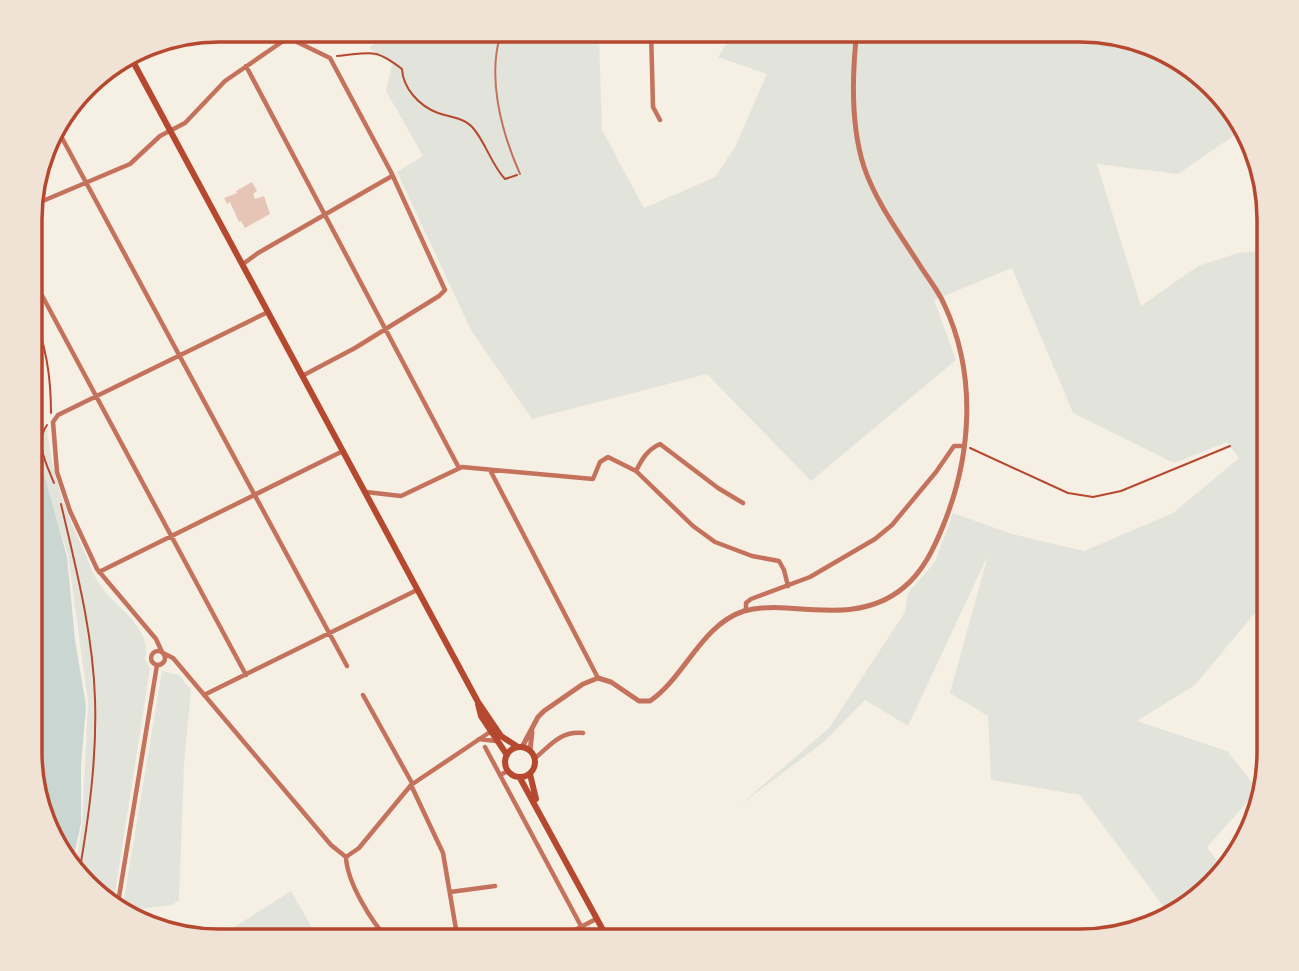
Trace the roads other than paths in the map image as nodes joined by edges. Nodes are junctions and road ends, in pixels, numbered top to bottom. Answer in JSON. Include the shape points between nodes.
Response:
{"nodes":[{"id":1,"x":278,"y":42,"type":"edge"},
{"id":2,"x":297,"y":42,"type":"edge"},
{"id":3,"x":499,"y":42,"type":"edge"},
{"id":4,"x":651,"y":42,"type":"edge"},
{"id":5,"x":857,"y":42,"type":"edge"},
{"id":6,"x":134,"y":64,"type":"edge"},
{"id":7,"x":246,"y":66,"type":"junction"},
{"id":8,"x":660,"y":120,"type":"dead end"},
{"id":9,"x":170,"y":131,"type":"junction"},
{"id":10,"x":62,"y":138,"type":"edge"},
{"id":11,"x":520,"y":174,"type":"road end"},
{"id":12,"x":392,"y":176,"type":"junction"},
{"id":13,"x":87,"y":184,"type":"junction"},
{"id":14,"x":44,"y":201,"type":"edge"},
{"id":15,"x":325,"y":214,"type":"junction"},
{"id":16,"x":242,"y":264,"type":"junction"},
{"id":17,"x":42,"y":295,"type":"edge"},
{"id":18,"x":268,"y":312,"type":"junction"},
{"id":19,"x":386,"y":330,"type":"junction"},
{"id":20,"x":179,"y":355,"type":"junction"},
{"id":21,"x":302,"y":376,"type":"junction"},
{"id":22,"x":97,"y":397,"type":"junction"},
{"id":23,"x":966,"y":446,"type":"junction"},
{"id":24,"x":343,"y":451,"type":"junction"},
{"id":25,"x":458,"y":468,"type":"junction"},
{"id":26,"x":489,"y":469,"type":"junction"},
{"id":27,"x":636,"y":471,"type":"junction"},
{"id":28,"x":365,"y":492,"type":"junction"},
{"id":29,"x":255,"y":495,"type":"junction"},
{"id":30,"x":743,"y":503,"type":"dead end"},
{"id":31,"x":172,"y":536,"type":"junction"},
{"id":32,"x":98,"y":572,"type":"junction"},
{"id":33,"x":788,"y":586,"type":"junction"},
{"id":34,"x":417,"y":590,"type":"junction"},
{"id":35,"x":746,"y":610,"type":"junction"},
{"id":36,"x":151,"y":633,"type":"junction"},
{"id":37,"x":329,"y":633,"type":"junction"},
{"id":38,"x":155,"y":652,"type":"junction"},
{"id":39,"x":163,"y":653,"type":"junction"},
{"id":40,"x":163,"y":662,"type":"junction"},
{"id":41,"x":177,"y":663,"type":"junction"},
{"id":42,"x":157,"y":665,"type":"junction"},
{"id":43,"x":346,"y":666,"type":"dead end"},
{"id":44,"x":246,"y":675,"type":"junction"},
{"id":45,"x":598,"y":678,"type":"junction"},
{"id":46,"x":204,"y":695,"type":"junction"},
{"id":47,"x":363,"y":695,"type":"dead end"},
{"id":48,"x":478,"y":702,"type":"junction"},
{"id":49,"x":533,"y":726,"type":"junction"},
{"id":50,"x":490,"y":732,"type":"junction"},
{"id":51,"x":583,"y":733,"type":"dead end"},
{"id":52,"x":478,"y":739,"type":"junction"},
{"id":53,"x":496,"y":741,"type":"junction"},
{"id":54,"x":508,"y":741,"type":"junction"},
{"id":55,"x":485,"y":747,"type":"dead end"},
{"id":56,"x":520,"y":747,"type":"junction"},
{"id":57,"x":530,"y":751,"type":"junction"},
{"id":58,"x":507,"y":755,"type":"junction"},
{"id":59,"x":535,"y":758,"type":"junction"},
{"id":60,"x":508,"y":771,"type":"junction"},
{"id":61,"x":530,"y":774,"type":"junction"},
{"id":62,"x":500,"y":775,"type":"junction"},
{"id":63,"x":520,"y":778,"type":"junction"},
{"id":64,"x":412,"y":784,"type":"junction"},
{"id":65,"x":539,"y":811,"type":"junction"},
{"id":66,"x":346,"y":857,"type":"junction"},
{"id":67,"x":495,"y":886,"type":"dead end"},
{"id":68,"x":450,"y":892,"type":"junction"},
{"id":69,"x":119,"y":897,"type":"edge"},
{"id":70,"x":596,"y":919,"type":"junction"},
{"id":71,"x":581,"y":926,"type":"junction"},
{"id":72,"x":378,"y":929,"type":"edge"},
{"id":73,"x":456,"y":929,"type":"edge"},
{"id":74,"x":576,"y":929,"type":"edge"},
{"id":75,"x":602,"y":929,"type":"edge"}],
"edges":[{"from":1,"to":7,"type":"street"},
{"from":2,"to":12,"type":"street","via":[[330,58]]},
{"from":3,"to":11,"type":"lane","via":[[495,80]]},
{"from":4,"to":8,"type":"street","via":[[653,107]]},
{"from":5,"to":23,"type":"street","via":[[858,146],[876,195],[951,320],[966,388]]},
{"from":6,"to":9,"type":"main road"},
{"from":7,"to":9,"type":"street","via":[[185,123]]},
{"from":7,"to":15,"type":"street"},
{"from":9,"to":13,"type":"street","via":[[130,164]]},
{"from":9,"to":16,"type":"main road"},
{"from":10,"to":13,"type":"street"},
{"from":12,"to":15,"type":"street"},
{"from":12,"to":19,"type":"street","via":[[445,290]]},
{"from":13,"to":14,"type":"street"},
{"from":13,"to":20,"type":"street"},
{"from":15,"to":16,"type":"street"},
{"from":15,"to":19,"type":"street"},
{"from":16,"to":18,"type":"main road"},
{"from":17,"to":22,"type":"street"},
{"from":18,"to":20,"type":"street"},
{"from":18,"to":21,"type":"main road"},
{"from":19,"to":21,"type":"street"},
{"from":19,"to":25,"type":"street"},
{"from":20,"to":22,"type":"street"},
{"from":20,"to":29,"type":"street"},
{"from":21,"to":24,"type":"main road"},
{"from":22,"to":31,"type":"street"},
{"from":22,"to":32,"type":"street","via":[[51,420],[57,472]]},
{"from":23,"to":33,"type":"street","via":[[954,446],[901,514],[875,539]]},
{"from":23,"to":35,"type":"street","via":[[938,537],[921,569],[904,587],[859,609]]},
{"from":24,"to":28,"type":"main road"},
{"from":24,"to":29,"type":"street"},
{"from":25,"to":26,"type":"street"},
{"from":25,"to":28,"type":"street","via":[[401,496]]},
{"from":26,"to":27,"type":"street","via":[[588,479],[595,477],[600,462],[608,457]]},
{"from":26,"to":45,"type":"street"},
{"from":27,"to":30,"type":"street","via":[[643,456],[660,444]]},
{"from":27,"to":33,"type":"street","via":[[715,542],[779,561]]},
{"from":28,"to":34,"type":"main road"},
{"from":29,"to":31,"type":"street"},
{"from":29,"to":37,"type":"street"},
{"from":31,"to":32,"type":"street"},
{"from":31,"to":44,"type":"street"},
{"from":32,"to":36,"type":"street"},
{"from":33,"to":35,"type":"street","via":[[751,598]]},
{"from":34,"to":37,"type":"street"},
{"from":34,"to":48,"type":"main road"},
{"from":35,"to":45,"type":"street","via":[[716,628],[649,701],[639,701]]},
{"from":36,"to":38,"type":"street"},
{"from":36,"to":39,"type":"street"},
{"from":37,"to":43,"type":"street"},
{"from":37,"to":44,"type":"street"},
{"from":38,"to":39,"type":"street"},
{"from":38,"to":42,"type":"street","via":[[151,659]]},
{"from":39,"to":40,"type":"street"},
{"from":39,"to":41,"type":"street"},
{"from":40,"to":41,"type":"street"},
{"from":40,"to":42,"type":"street"},
{"from":41,"to":46,"type":"street"},
{"from":42,"to":69,"type":"street"},
{"from":44,"to":46,"type":"street"},
{"from":45,"to":49,"type":"street","via":[[563,696]]},
{"from":46,"to":66,"type":"street"},
{"from":47,"to":64,"type":"street"},
{"from":48,"to":50,"type":"main road"},
{"from":48,"to":54,"type":"main road"},
{"from":49,"to":56,"type":"street"},
{"from":49,"to":57,"type":"street"},
{"from":50,"to":52,"type":"street"},
{"from":50,"to":53,"type":"main road"},
{"from":50,"to":54,"type":"street"},
{"from":51,"to":59,"type":"street","via":[[559,737]]},
{"from":52,"to":53,"type":"street"},
{"from":52,"to":64,"type":"street"},
{"from":53,"to":58,"type":"main road"},
{"from":54,"to":56,"type":"main road"},
{"from":55,"to":62,"type":"street"},
{"from":56,"to":57,"type":"main road"},
{"from":56,"to":58,"type":"main road"},
{"from":57,"to":59,"type":"main road"},
{"from":58,"to":60,"type":"main road"},
{"from":59,"to":61,"type":"main road"},
{"from":60,"to":62,"type":"street"},
{"from":60,"to":63,"type":"main road"},
{"from":61,"to":63,"type":"main road"},
{"from":61,"to":65,"type":"main road"},
{"from":62,"to":71,"type":"street"},
{"from":63,"to":65,"type":"main road"},
{"from":64,"to":66,"type":"street","via":[[359,848]]},
{"from":64,"to":68,"type":"street","via":[[443,853]]},
{"from":65,"to":70,"type":"main road"},
{"from":66,"to":72,"type":"street","via":[[349,876]]},
{"from":67,"to":68,"type":"street"},
{"from":68,"to":73,"type":"street"},
{"from":70,"to":71,"type":"street"},
{"from":70,"to":75,"type":"main road"},
{"from":71,"to":74,"type":"street"}]}
